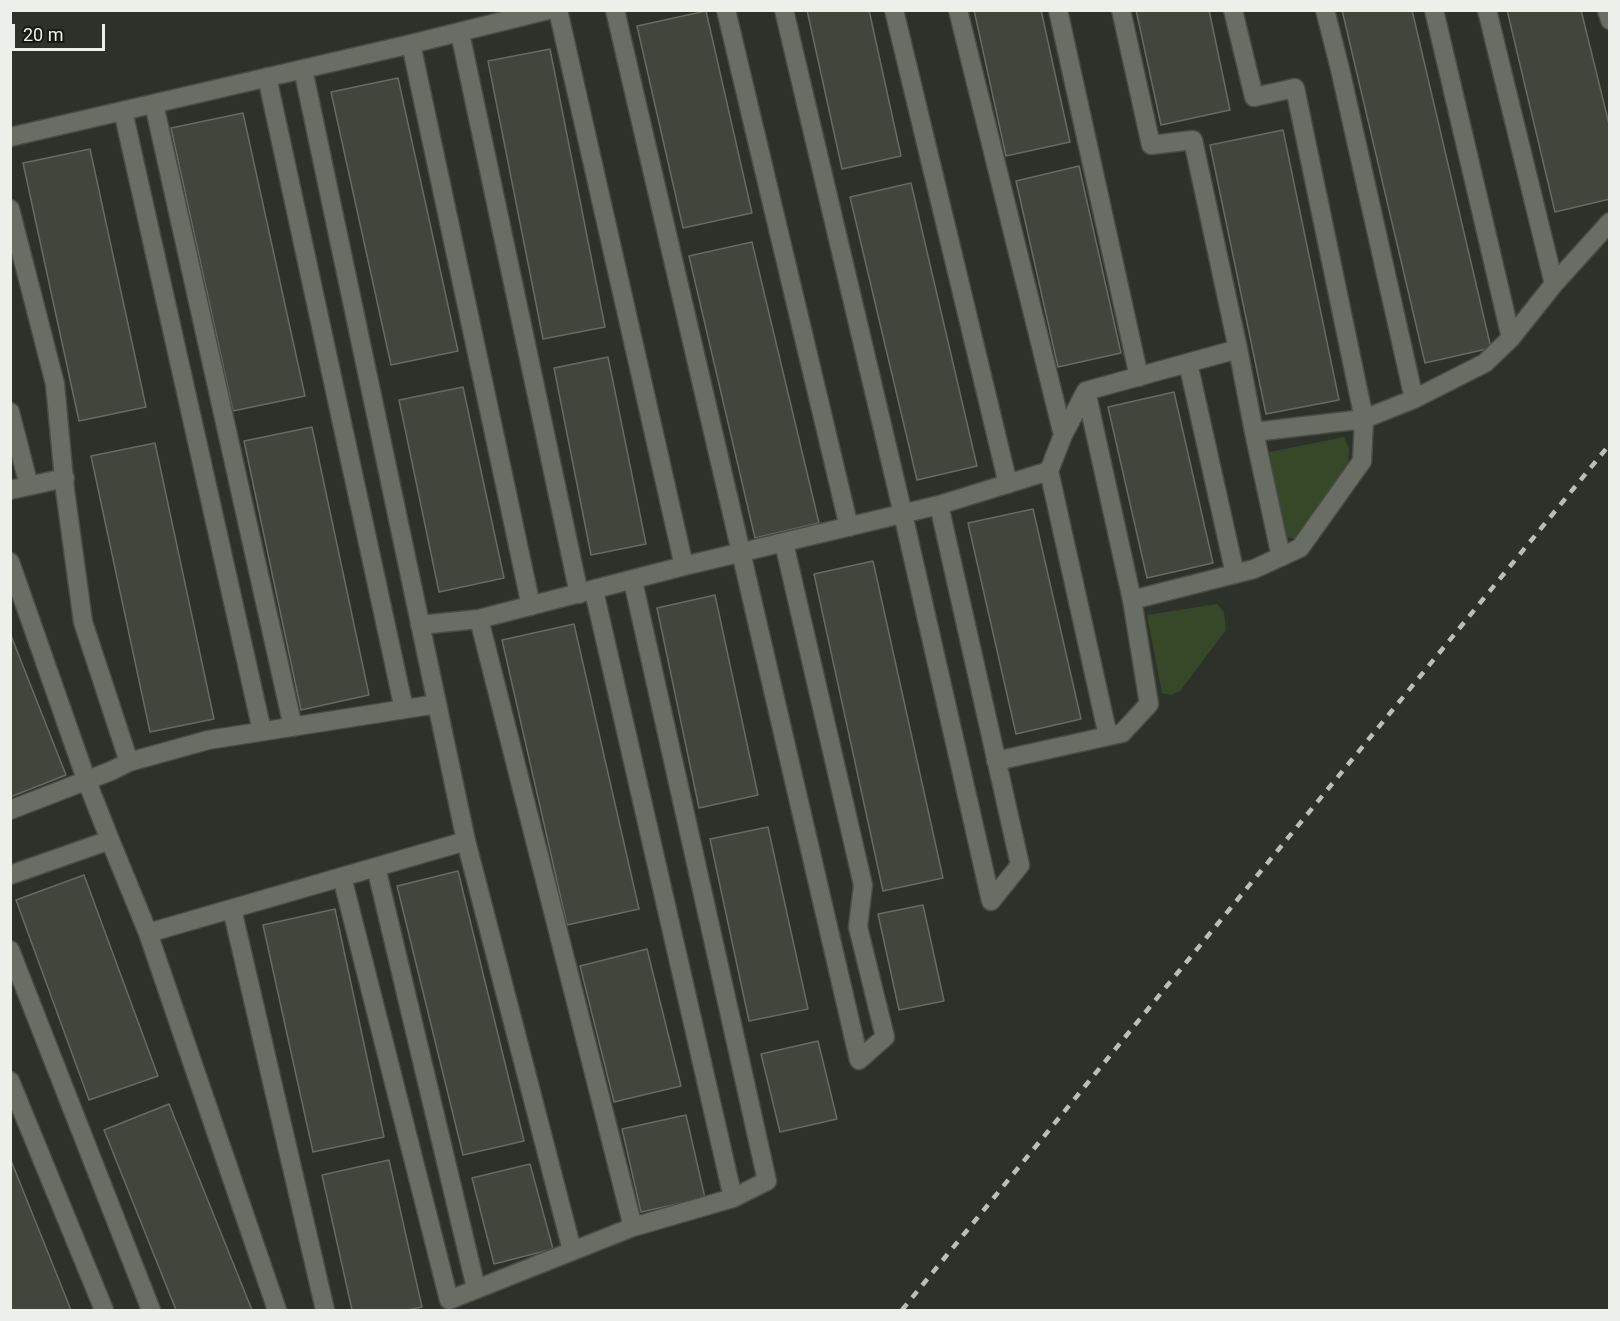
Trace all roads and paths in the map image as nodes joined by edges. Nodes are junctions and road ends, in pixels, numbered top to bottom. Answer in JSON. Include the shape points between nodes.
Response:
{"nodes":[{"id":1,"x":548,"y":10,"type":"edge"},
{"id":2,"x":558,"y":10,"type":"edge"},
{"id":3,"x":615,"y":10,"type":"edge"},
{"id":4,"x":726,"y":10,"type":"edge"},
{"id":5,"x":784,"y":10,"type":"edge"},
{"id":6,"x":894,"y":10,"type":"edge"},
{"id":7,"x":958,"y":10,"type":"edge"},
{"id":8,"x":1058,"y":10,"type":"edge"},
{"id":9,"x":1121,"y":10,"type":"edge"},
{"id":10,"x":1233,"y":10,"type":"edge"},
{"id":11,"x":1325,"y":10,"type":"edge"},
{"id":12,"x":1434,"y":10,"type":"edge"},
{"id":13,"x":1487,"y":10,"type":"edge"},
{"id":14,"x":1607,"y":10,"type":"edge"},
{"id":15,"x":1610,"y":20,"type":"edge"},
{"id":16,"x":460,"y":33,"type":"junction"},
{"id":17,"x":411,"y":44,"type":"junction"},
{"id":18,"x":303,"y":69,"type":"junction"},
{"id":19,"x":267,"y":78,"type":"junction"},
{"id":20,"x":154,"y":104,"type":"junction"},
{"id":21,"x":123,"y":111,"type":"junction"},
{"id":22,"x":10,"y":137,"type":"edge"},
{"id":23,"x":10,"y":209,"type":"edge"},
{"id":24,"x":1610,"y":222,"type":"edge"},
{"id":25,"x":1554,"y":284,"type":"junction"},
{"id":26,"x":1511,"y":338,"type":"junction"},
{"id":27,"x":1238,"y":349,"type":"junction"},
{"id":28,"x":1188,"y":363,"type":"junction"},
{"id":29,"x":1139,"y":377,"type":"junction"},
{"id":30,"x":1086,"y":391,"type":"junction"},
{"id":31,"x":1414,"y":399,"type":"junction"},
{"id":32,"x":10,"y":412,"type":"edge"},
{"id":33,"x":1365,"y":419,"type":"junction"},
{"id":34,"x":1254,"y":432,"type":"junction"},
{"id":35,"x":1063,"y":435,"type":"junction"},
{"id":36,"x":1049,"y":471,"type":"junction"},
{"id":37,"x":64,"y":478,"type":"junction"},
{"id":38,"x":1008,"y":484,"type":"junction"},
{"id":39,"x":29,"y":486,"type":"junction"},
{"id":40,"x":10,"y":490,"type":"edge"},
{"id":41,"x":939,"y":505,"type":"junction"},
{"id":42,"x":903,"y":514,"type":"junction"},
{"id":43,"x":849,"y":527,"type":"junction"},
{"id":44,"x":784,"y":543,"type":"junction"},
{"id":45,"x":740,"y":554,"type":"junction"},
{"id":46,"x":1281,"y":557,"type":"junction"},
{"id":47,"x":10,"y":562,"type":"edge"},
{"id":48,"x":684,"y":566,"type":"junction"},
{"id":49,"x":1235,"y":574,"type":"junction"},
{"id":50,"x":633,"y":581,"type":"junction"},
{"id":51,"x":586,"y":593,"type":"junction"},
{"id":52,"x":1132,"y":600,"type":"junction"},
{"id":53,"x":531,"y":606,"type":"junction"},
{"id":54,"x":479,"y":619,"type":"junction"},
{"id":55,"x":420,"y":625,"type":"junction"},
{"id":56,"x":437,"y":704,"type":"junction"},
{"id":57,"x":404,"y":709,"type":"junction"},
{"id":58,"x":293,"y":727,"type":"junction"},
{"id":59,"x":262,"y":731,"type":"junction"},
{"id":60,"x":1108,"y":736,"type":"junction"},
{"id":61,"x":996,"y":761,"type":"junction"},
{"id":62,"x":129,"y":762,"type":"junction"},
{"id":63,"x":86,"y":779,"type":"junction"},
{"id":64,"x":10,"y":810,"type":"edge"},
{"id":65,"x":110,"y":840,"type":"junction"},
{"id":66,"x":466,"y":841,"type":"junction"},
{"id":67,"x":376,"y":867,"type":"junction"},
{"id":68,"x":10,"y":875,"type":"edge"},
{"id":69,"x":342,"y":877,"type":"junction"},
{"id":70,"x":232,"y":909,"type":"junction"},
{"id":71,"x":148,"y":933,"type":"junction"},
{"id":72,"x":10,"y":950,"type":"edge"},
{"id":73,"x":10,"y":1081,"type":"edge"},
{"id":74,"x":734,"y":1198,"type":"junction"},
{"id":75,"x":633,"y":1227,"type":"junction"},
{"id":76,"x":572,"y":1250,"type":"junction"},
{"id":77,"x":476,"y":1288,"type":"junction"},
{"id":78,"x":104,"y":1311,"type":"edge"},
{"id":79,"x":151,"y":1311,"type":"edge"},
{"id":80,"x":278,"y":1311,"type":"edge"},
{"id":81,"x":325,"y":1311,"type":"edge"}],
"edges":[{"from":1,"to":16,"type":"street"},
{"from":2,"to":48,"type":"street"},
{"from":3,"to":45,"type":"street"},
{"from":4,"to":43,"type":"street"},
{"from":5,"to":42,"type":"street"},
{"from":6,"to":38,"type":"street"},
{"from":7,"to":35,"type":"street"},
{"from":8,"to":29,"type":"street"},
{"from":9,"to":27,"type":"street","via":[[1151,145],[1193,140]]},
{"from":10,"to":33,"type":"street","via":[[1254,97],[1295,88]]},
{"from":11,"to":31,"type":"street"},
{"from":12,"to":26,"type":"street"},
{"from":13,"to":25,"type":"street"},
{"from":14,"to":15,"type":"street"},
{"from":16,"to":17,"type":"street"},
{"from":16,"to":51,"type":"street"},
{"from":17,"to":18,"type":"street"},
{"from":17,"to":53,"type":"street"},
{"from":18,"to":19,"type":"street"},
{"from":18,"to":55,"type":"street"},
{"from":19,"to":20,"type":"street"},
{"from":19,"to":57,"type":"street"},
{"from":20,"to":21,"type":"street"},
{"from":20,"to":58,"type":"street"},
{"from":21,"to":22,"type":"street"},
{"from":21,"to":59,"type":"street"},
{"from":23,"to":37,"type":"street","via":[[55,384]]},
{"from":24,"to":25,"type":"street"},
{"from":25,"to":26,"type":"street"},
{"from":26,"to":31,"type":"street","via":[[1485,363]]},
{"from":27,"to":28,"type":"street"},
{"from":27,"to":34,"type":"street"},
{"from":28,"to":29,"type":"street"},
{"from":28,"to":49,"type":"street"},
{"from":29,"to":30,"type":"street"},
{"from":30,"to":35,"type":"street"},
{"from":30,"to":52,"type":"street"},
{"from":31,"to":33,"type":"street"},
{"from":32,"to":39,"type":"street"},
{"from":33,"to":34,"type":"street"},
{"from":33,"to":46,"type":"street","via":[[1362,461],[1300,548]]},
{"from":34,"to":46,"type":"street"},
{"from":35,"to":36,"type":"street"},
{"from":36,"to":38,"type":"street"},
{"from":36,"to":60,"type":"street"},
{"from":37,"to":39,"type":"street"},
{"from":37,"to":62,"type":"street","via":[[83,622]]},
{"from":38,"to":41,"type":"street"},
{"from":39,"to":40,"type":"street"},
{"from":41,"to":42,"type":"street"},
{"from":41,"to":61,"type":"street"},
{"from":42,"to":43,"type":"street"},
{"from":42,"to":61,"type":"street","via":[[991,901],[1020,865]]},
{"from":43,"to":44,"type":"street"},
{"from":44,"to":45,"type":"street"},
{"from":44,"to":45,"type":"street","via":[[863,885],[858,927],[885,1037],[859,1060]]},
{"from":45,"to":48,"type":"street"},
{"from":46,"to":49,"type":"street"},
{"from":47,"to":63,"type":"street"},
{"from":48,"to":50,"type":"street"},
{"from":49,"to":52,"type":"street"},
{"from":50,"to":51,"type":"street"},
{"from":50,"to":74,"type":"street","via":[[767,1181]]},
{"from":51,"to":53,"type":"street"},
{"from":51,"to":74,"type":"street"},
{"from":52,"to":60,"type":"street","via":[[1149,704],[1122,733]]},
{"from":53,"to":54,"type":"street"},
{"from":54,"to":55,"type":"street"},
{"from":54,"to":75,"type":"street"},
{"from":55,"to":56,"type":"street"},
{"from":56,"to":57,"type":"street"},
{"from":56,"to":66,"type":"street"},
{"from":57,"to":58,"type":"street"},
{"from":58,"to":59,"type":"street"},
{"from":59,"to":62,"type":"street","via":[[208,740]]},
{"from":60,"to":61,"type":"street"},
{"from":62,"to":63,"type":"street"},
{"from":63,"to":64,"type":"street"},
{"from":63,"to":65,"type":"street"},
{"from":65,"to":68,"type":"street"},
{"from":65,"to":71,"type":"street"},
{"from":66,"to":67,"type":"street"},
{"from":66,"to":76,"type":"street"},
{"from":67,"to":69,"type":"street"},
{"from":67,"to":77,"type":"street"},
{"from":69,"to":70,"type":"street"},
{"from":69,"to":77,"type":"street","via":[[449,1300]]},
{"from":70,"to":71,"type":"street"},
{"from":70,"to":81,"type":"street"},
{"from":71,"to":80,"type":"street"},
{"from":72,"to":79,"type":"street"},
{"from":73,"to":78,"type":"street"},
{"from":74,"to":75,"type":"street"},
{"from":75,"to":76,"type":"street"},
{"from":76,"to":77,"type":"street"}]}
